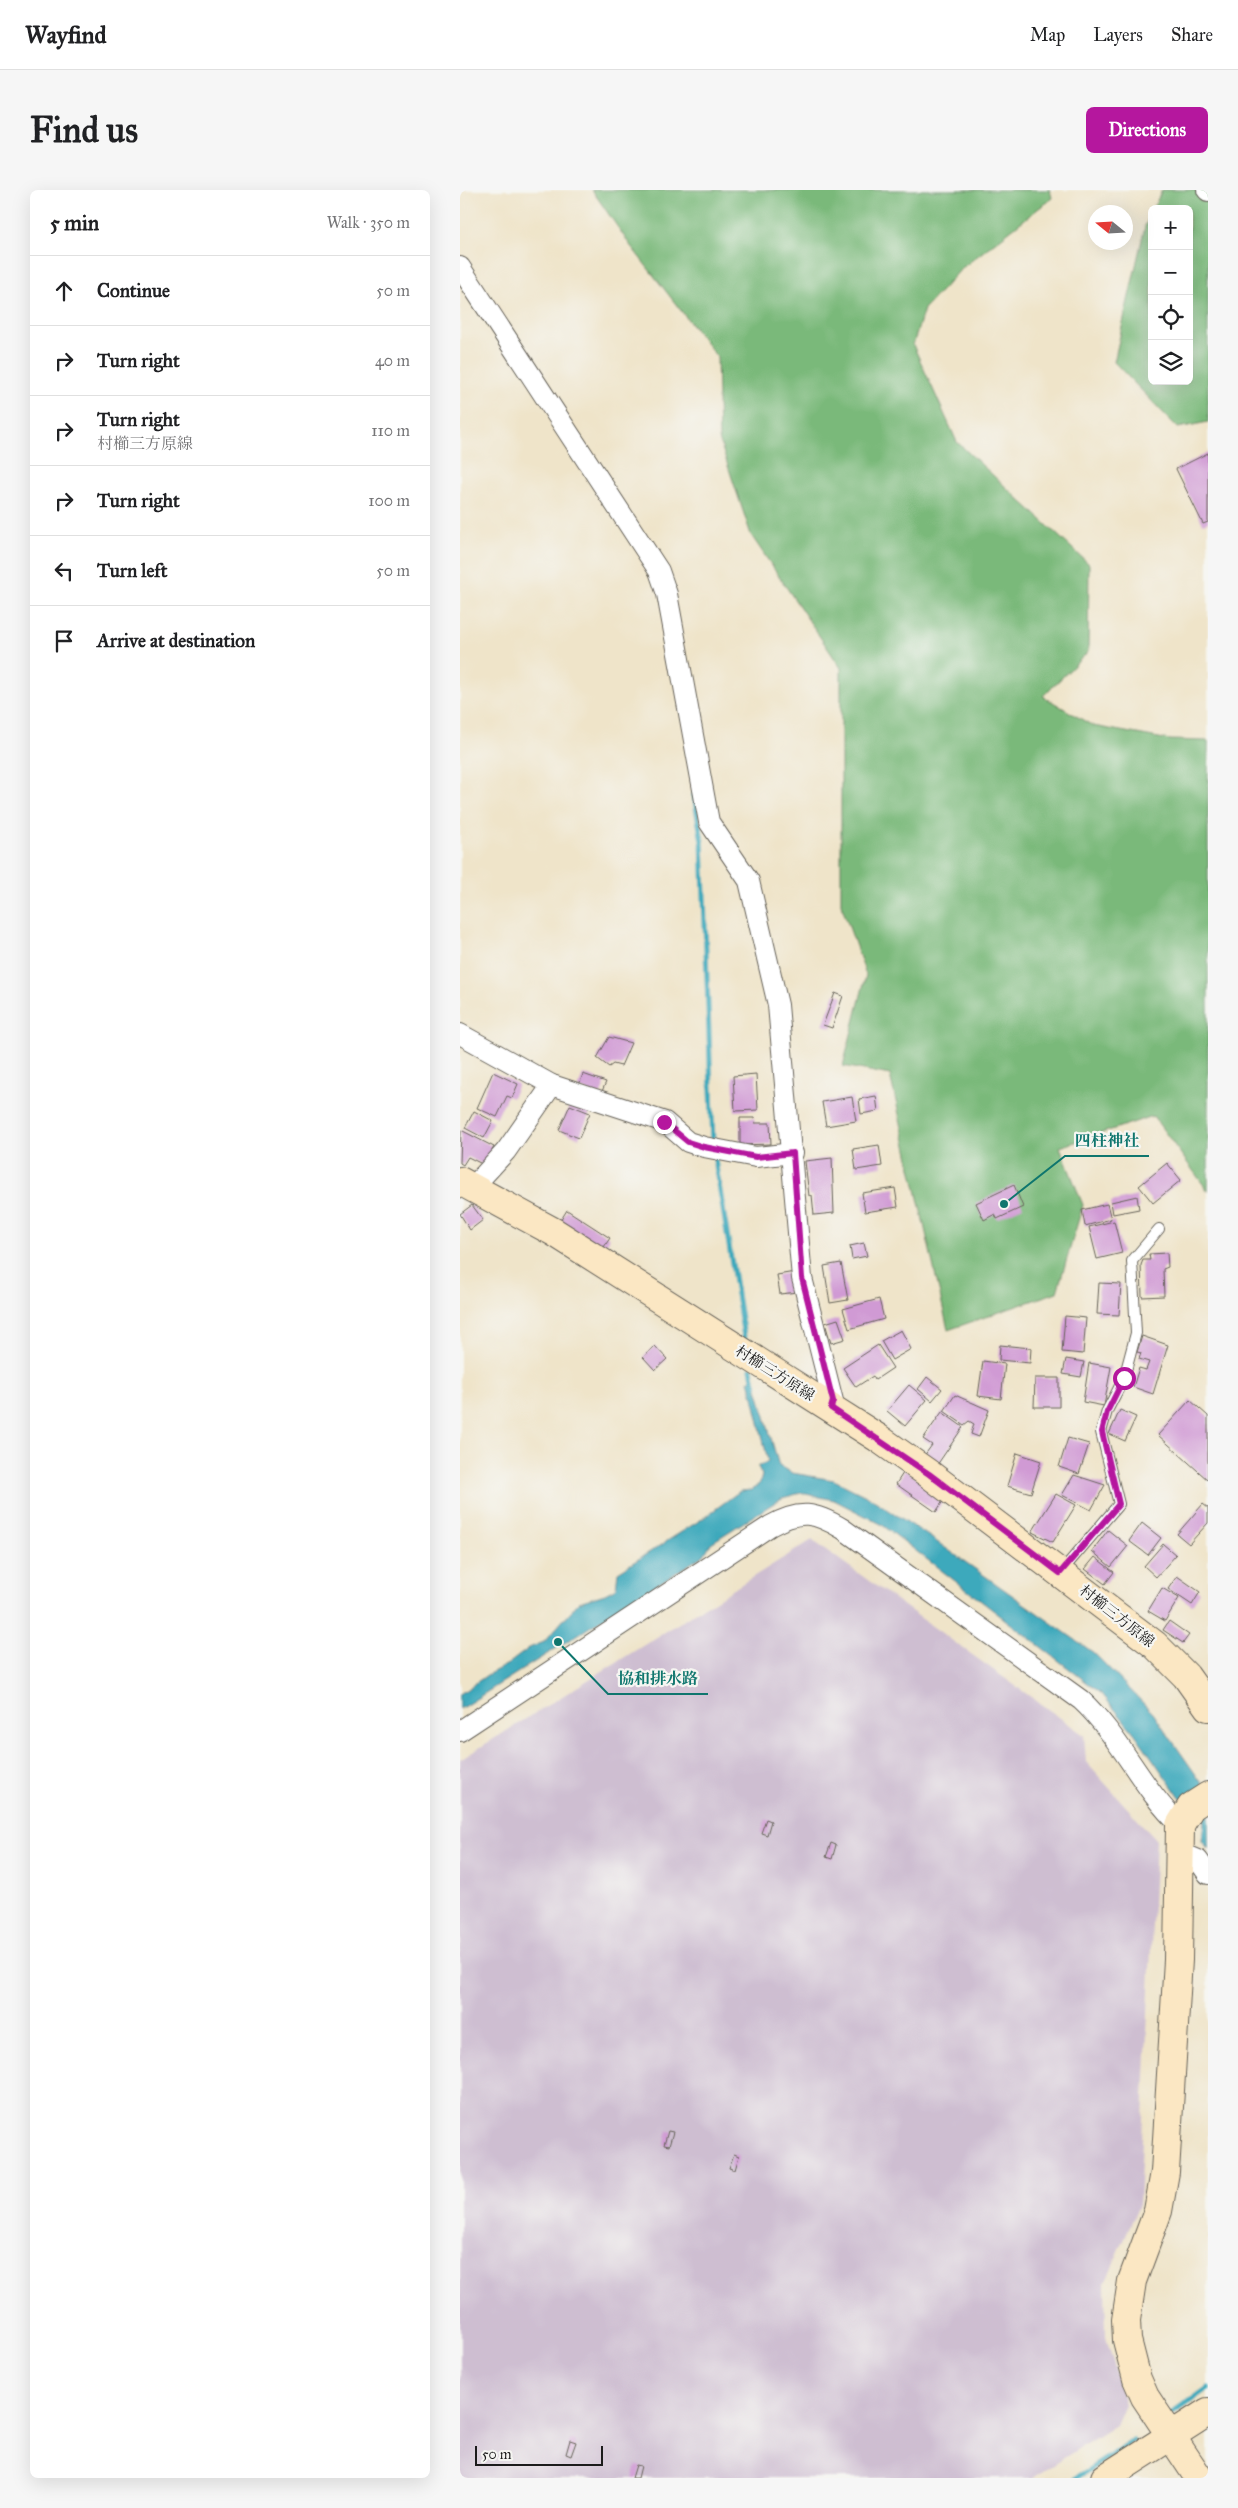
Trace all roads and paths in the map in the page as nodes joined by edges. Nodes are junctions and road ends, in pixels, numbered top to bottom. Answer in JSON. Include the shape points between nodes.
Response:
{"nodes":[{"id":1,"x":460,"y":266,"type":"edge"},
{"id":2,"x":460,"y":1034,"type":"edge"},
{"id":3,"x":552,"y":1085,"type":"junction"},
{"id":4,"x":793,"y":1153,"type":"junction"},
{"id":5,"x":464,"y":1184,"type":"edge"},
{"id":6,"x":1159,"y":1229,"type":"dead end"},
{"id":7,"x":831,"y":1408,"type":"junction"},
{"id":8,"x":1060,"y":1573,"type":"junction"},
{"id":9,"x":1208,"y":1707,"type":"edge"},
{"id":10,"x":460,"y":1731,"type":"edge"},
{"id":11,"x":1193,"y":1809,"type":"edge"},
{"id":12,"x":1179,"y":1852,"type":"junction"},
{"id":13,"x":1208,"y":1874,"type":"edge"},
{"id":14,"x":1208,"y":2412,"type":"edge"},
{"id":15,"x":1171,"y":2436,"type":"junction"},
{"id":16,"x":1105,"y":2478,"type":"edge"},
{"id":17,"x":1198,"y":2478,"type":"edge"}],
"edges":[{"from":1,"to":4,"type":"street","via":[[659,572],[667,594],[709,822],[749,881],[778,1005]]},
{"from":2,"to":3,"type":"street"},
{"from":3,"to":4,"type":"street","via":[[664,1122],[688,1142],[704,1147],[756,1157]]},
{"from":3,"to":5,"type":"street","via":[[506,1151]]},
{"from":4,"to":7,"type":"street","via":[[802,1278],[833,1401]]},
{"from":5,"to":7,"type":"main road","name":"村櫛三方原線","via":[[554,1232]]},
{"from":6,"to":8,"type":"lane","via":[[1132,1261],[1136,1333],[1124,1378],[1107,1412],[1102,1432],[1119,1504]]},
{"from":7,"to":8,"type":"main road","name":"村櫛三方原線","via":[[929,1474]]},
{"from":8,"to":9,"type":"main road","name":"村櫛三方原線","via":[[1166,1655]]},
{"from":10,"to":11,"type":"street","via":[[770,1526],[794,1515],[806,1514],[843,1529],[1081,1700],[1165,1811]]},
{"from":11,"to":12,"type":"main road"},
{"from":12,"to":13,"type":"street","via":[[1198,1860]]},
{"from":12,"to":15,"type":"main road","via":[[1178,1960],[1166,2172],[1158,2210],[1132,2281],[1126,2320],[1137,2379]]},
{"from":14,"to":15,"type":"main road"},
{"from":15,"to":16,"type":"main road"},
{"from":15,"to":17,"type":"main road"}]}
